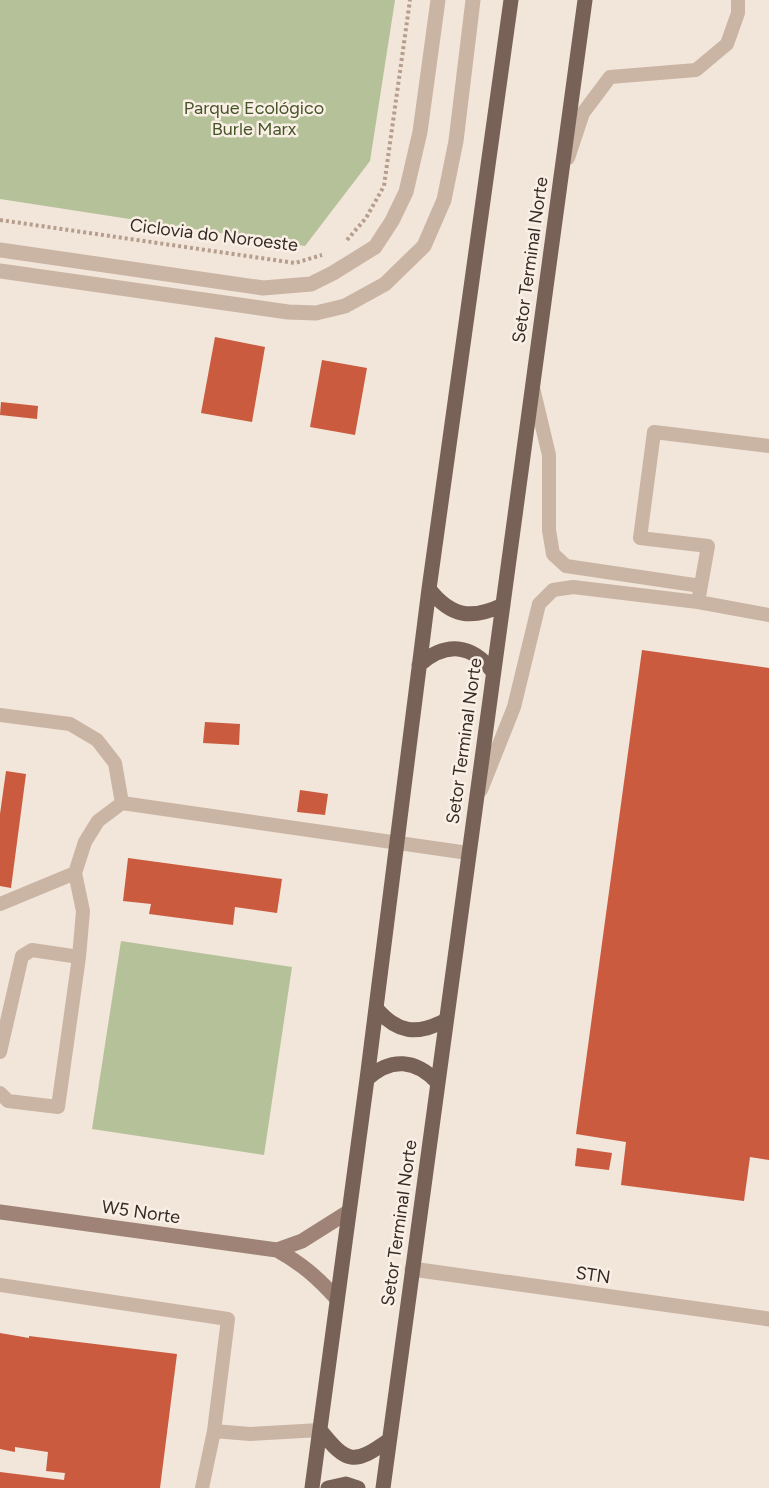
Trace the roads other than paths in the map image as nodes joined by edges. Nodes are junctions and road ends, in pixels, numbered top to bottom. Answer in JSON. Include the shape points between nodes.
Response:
{"nodes":[{"id":1,"x":438,"y":0,"type":"edge"},
{"id":2,"x":473,"y":0,"type":"edge"},
{"id":3,"x":511,"y":0,"type":"edge"},
{"id":4,"x":585,"y":0,"type":"edge"},
{"id":5,"x":738,"y":0,"type":"edge"},
{"id":6,"x":560,"y":180,"type":"junction"},
{"id":7,"x":0,"y":250,"type":"edge"},
{"id":8,"x":0,"y":271,"type":"edge"},
{"id":9,"x":532,"y":384,"type":"junction"},
{"id":10,"x":769,"y":446,"type":"edge"},
{"id":11,"x":701,"y":586,"type":"junction"},
{"id":12,"x":429,"y":589,"type":"junction"},
{"id":13,"x":698,"y":602,"type":"junction"},
{"id":14,"x":502,"y":605,"type":"junction"},
{"id":15,"x":769,"y":615,"type":"edge"},
{"id":16,"x":419,"y":665,"type":"junction"},
{"id":17,"x":493,"y":672,"type":"junction"},
{"id":18,"x":0,"y":715,"type":"edge"},
{"id":19,"x":122,"y":803,"type":"junction"},
{"id":20,"x":476,"y":803,"type":"junction"},
{"id":21,"x":397,"y":843,"type":"junction"},
{"id":22,"x":468,"y":853,"type":"junction"},
{"id":23,"x":75,"y":873,"type":"junction"},
{"id":24,"x":0,"y":904,"type":"edge"},
{"id":25,"x":79,"y":957,"type":"junction"},
{"id":26,"x":376,"y":1008,"type":"junction"},
{"id":27,"x":446,"y":1020,"type":"junction"},
{"id":28,"x":0,"y":1052,"type":"edge"},
{"id":29,"x":367,"y":1079,"type":"junction"},
{"id":30,"x":438,"y":1083,"type":"junction"},
{"id":31,"x":0,"y":1093,"type":"edge"},
{"id":32,"x":0,"y":1212,"type":"edge"},
{"id":33,"x":348,"y":1212,"type":"junction"},
{"id":34,"x":277,"y":1250,"type":"junction"},
{"id":35,"x":412,"y":1269,"type":"junction"},
{"id":36,"x":0,"y":1285,"type":"edge"},
{"id":37,"x":337,"y":1299,"type":"junction"},
{"id":38,"x":769,"y":1319,"type":"edge"},
{"id":39,"x":320,"y":1430,"type":"junction"},
{"id":40,"x":213,"y":1431,"type":"junction"},
{"id":41,"x":389,"y":1440,"type":"junction"},
{"id":42,"x":202,"y":1488,"type":"edge"},
{"id":43,"x":312,"y":1488,"type":"edge"},
{"id":44,"x":328,"y":1488,"type":"edge"},
{"id":45,"x":358,"y":1488,"type":"edge"},
{"id":46,"x":383,"y":1488,"type":"edge"}],
"edges":[{"from":1,"to":7,"type":"street","via":[[420,132],[406,192],[375,247],[333,273],[311,284],[263,288]]},
{"from":2,"to":8,"type":"street","via":[[456,141],[444,200],[424,246],[385,284],[345,306],[315,313]]},
{"from":3,"to":12,"type":"main road"},
{"from":4,"to":6,"type":"main road","name":"Setor Terminal Norte"},
{"from":5,"to":6,"type":"lane","via":[[738,13],[727,44],[696,70],[610,77],[583,113]]},
{"from":6,"to":9,"type":"main road","name":"Setor Terminal Norte"},
{"from":9,"to":11,"type":"lane","via":[[549,455],[549,530],[553,554],[566,566]]},
{"from":9,"to":14,"type":"main road","name":"Setor Terminal Norte"},
{"from":10,"to":11,"type":"lane","via":[[654,432],[640,538],[708,546]]},
{"from":11,"to":13,"type":"lane"},
{"from":12,"to":14,"type":"main road","via":[[439,602],[470,615]]},
{"from":12,"to":16,"type":"main road"},
{"from":13,"to":15,"type":"lane"},
{"from":13,"to":20,"type":"lane","via":[[573,587],[553,590],[539,604],[514,707]]},
{"from":14,"to":17,"type":"main road","name":"Setor Terminal Norte"},
{"from":16,"to":17,"type":"main road","via":[[430,655],[458,648],[472,652]]},
{"from":16,"to":21,"type":"main road"},
{"from":17,"to":20,"type":"main road","name":"Setor Terminal Norte"},
{"from":18,"to":19,"type":"lane","via":[[70,724],[97,740],[115,763]]},
{"from":19,"to":21,"type":"lane"},
{"from":19,"to":23,"type":"lane","via":[[98,821],[85,842]]},
{"from":20,"to":22,"type":"main road","name":"Setor Terminal Norte"},
{"from":21,"to":22,"type":"lane"},
{"from":21,"to":26,"type":"main road"},
{"from":22,"to":27,"type":"main road","name":"Setor Terminal Norte"},
{"from":23,"to":24,"type":"lane"},
{"from":23,"to":25,"type":"lane","via":[[83,910]]},
{"from":25,"to":28,"type":"lane","via":[[32,950],[22,956]]},
{"from":25,"to":31,"type":"lane","via":[[57,1107],[8,1101]]},
{"from":26,"to":27,"type":"main road","via":[[386,1020],[416,1031]]},
{"from":26,"to":29,"type":"main road"},
{"from":27,"to":30,"type":"main road","name":"Setor Terminal Norte"},
{"from":29,"to":30,"type":"main road","via":[[377,1070],[403,1063],[423,1069]]},
{"from":29,"to":33,"type":"main road"},
{"from":30,"to":35,"type":"main road","name":"Setor Terminal Norte"},
{"from":32,"to":34,"type":"main road","name":"W5 Norte"},
{"from":33,"to":34,"type":"main road","name":"W5 Norte","via":[[302,1241]]},
{"from":33,"to":37,"type":"main road"},
{"from":34,"to":37,"type":"main road","name":"W5 Norte","via":[[301,1263]]},
{"from":35,"to":38,"type":"street","name":"STN"},
{"from":35,"to":41,"type":"main road","name":"Setor Terminal Norte"},
{"from":36,"to":40,"type":"lane","via":[[228,1319]]},
{"from":37,"to":39,"type":"main road"},
{"from":39,"to":40,"type":"lane","via":[[250,1434]]},
{"from":39,"to":41,"type":"main road","via":[[333,1447],[351,1458]]},
{"from":39,"to":43,"type":"main road"},
{"from":40,"to":42,"type":"lane"},
{"from":41,"to":46,"type":"main road","name":"Setor Terminal Norte"},
{"from":44,"to":45,"type":"main road","via":[[346,1484]]}]}
